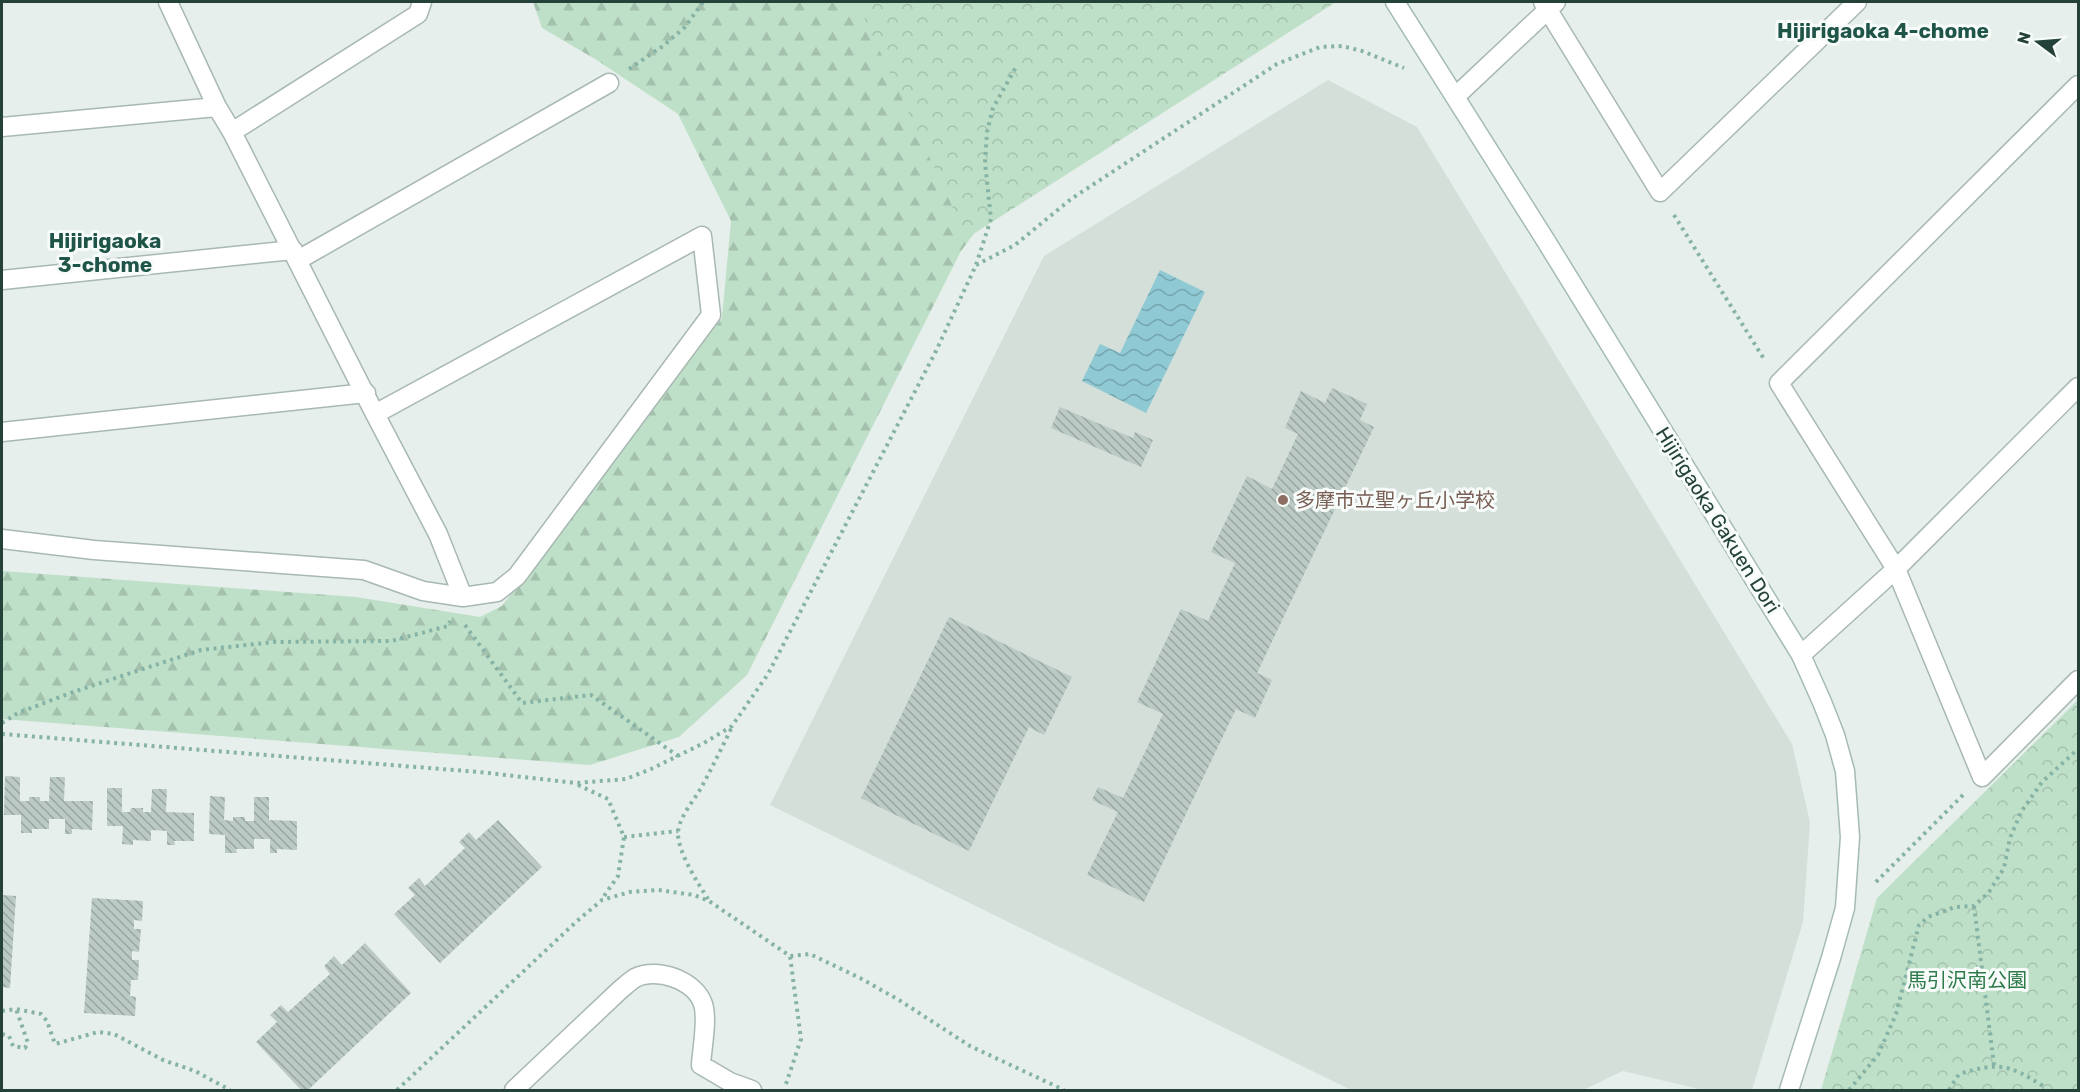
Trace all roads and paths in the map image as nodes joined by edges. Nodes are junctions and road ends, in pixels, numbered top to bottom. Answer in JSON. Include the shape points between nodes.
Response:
{"nodes":[{"id":1,"x":168,"y":2,"type":"edge"},
{"id":2,"x":422,"y":2,"type":"edge"},
{"id":3,"x":703,"y":2,"type":"edge"},
{"id":4,"x":1395,"y":2,"type":"edge"},
{"id":5,"x":1857,"y":2,"type":"edge"},
{"id":6,"x":1549,"y":4,"type":"edge"},
{"id":7,"x":1016,"y":67,"type":"dead end"},
{"id":8,"x":1404,"y":68,"type":"dead end"},
{"id":9,"x":609,"y":82,"type":"joint"},
{"id":10,"x":2079,"y":85,"type":"edge"},
{"id":11,"x":1456,"y":96,"type":"junction"},
{"id":12,"x":217,"y":107,"type":"junction"},
{"id":13,"x":2,"y":127,"type":"edge"},
{"id":14,"x":232,"y":132,"type":"junction"},
{"id":15,"x":1660,"y":192,"type":"junction"},
{"id":16,"x":296,"y":255,"type":"junction"},
{"id":17,"x":976,"y":265,"type":"junction"},
{"id":18,"x":2,"y":280,"type":"edge"},
{"id":19,"x":1779,"y":383,"type":"junction"},
{"id":20,"x":2079,"y":387,"type":"edge"},
{"id":21,"x":366,"y":393,"type":"junction"},
{"id":22,"x":375,"y":414,"type":"junction"},
{"id":23,"x":2,"y":432,"type":"edge"},
{"id":24,"x":2,"y":539,"type":"edge"},
{"id":25,"x":1896,"y":569,"type":"junction"},
{"id":26,"x":459,"y":604,"type":"junction"},
{"id":27,"x":1801,"y":655,"type":"junction"},
{"id":28,"x":2079,"y":680,"type":"edge"},
{"id":29,"x":2,"y":723,"type":"edge"},
{"id":30,"x":732,"y":726,"type":"junction"},
{"id":31,"x":2,"y":734,"type":"edge"},
{"id":32,"x":2079,"y":749,"type":"edge"},
{"id":33,"x":678,"y":756,"type":"junction"},
{"id":34,"x":1982,"y":777,"type":"junction"},
{"id":35,"x":576,"y":783,"type":"junction"},
{"id":36,"x":678,"y":831,"type":"junction"},
{"id":37,"x":624,"y":837,"type":"junction"},
{"id":38,"x":1874,"y":883,"type":"dead end"},
{"id":39,"x":602,"y":900,"type":"dead end"},
{"id":40,"x":709,"y":901,"type":"dead end"},
{"id":41,"x":1974,"y":906,"type":"junction"},
{"id":42,"x":790,"y":956,"type":"dead end"},
{"id":43,"x":16,"y":1009,"type":"junction"},
{"id":44,"x":2,"y":1011,"type":"edge"},
{"id":45,"x":2,"y":1034,"type":"edge"},
{"id":46,"x":1994,"y":1065,"type":"junction"},
{"id":47,"x":786,"y":1084,"type":"dead end"},
{"id":48,"x":230,"y":1090,"type":"edge"},
{"id":49,"x":514,"y":1090,"type":"edge"},
{"id":50,"x":752,"y":1090,"type":"edge"},
{"id":51,"x":1790,"y":1090,"type":"edge"},
{"id":52,"x":1849,"y":1090,"type":"edge"},
{"id":53,"x":1948,"y":1090,"type":"edge"},
{"id":54,"x":2044,"y":1090,"type":"edge"}],
"edges":[{"from":1,"to":12,"type":"street"},
{"from":2,"to":14,"type":"street","via":[[418,14]]},
{"from":3,"to":9,"type":"path","via":[[685,27],[663,46]]},
{"from":4,"to":11,"type":"street","name":"Hijirigaoka Gakuen Dori"},
{"from":5,"to":15,"type":"street"},
{"from":6,"to":11,"type":"street"},
{"from":6,"to":15,"type":"street"},
{"from":7,"to":17,"type":"path","via":[[993,108],[987,132],[985,163],[991,219]]},
{"from":8,"to":17,"type":"path","via":[[1342,46],[1320,47],[1277,63],[1071,199],[1015,245]]},
{"from":9,"to":16,"type":"street"},
{"from":10,"to":19,"type":"street"},
{"from":11,"to":27,"type":"street","name":"Hijirigaoka Gakuen Dori"},
{"from":12,"to":13,"type":"street"},
{"from":12,"to":14,"type":"street"},
{"from":14,"to":16,"type":"street"},
{"from":15,"to":19,"type":"path"},
{"from":16,"to":18,"type":"street"},
{"from":16,"to":21,"type":"street"},
{"from":17,"to":30,"type":"path","via":[[936,351],[768,674]]},
{"from":19,"to":25,"type":"street"},
{"from":20,"to":25,"type":"street"},
{"from":21,"to":22,"type":"street"},
{"from":21,"to":23,"type":"street"},
{"from":22,"to":26,"type":"street","via":[[438,534]]},
{"from":22,"to":26,"type":"street","via":[[702,236],[711,315],[517,576],[497,592]]},
{"from":24,"to":26,"type":"street","via":[[94,550],[364,570]]},
{"from":25,"to":27,"type":"street"},
{"from":25,"to":34,"type":"street"},
{"from":26,"to":29,"type":"path","via":[[448,626],[391,641],[274,642],[201,650],[73,692]]},
{"from":26,"to":33,"type":"path","via":[[522,703],[591,694]]},
{"from":27,"to":51,"type":"street","name":"Hijirigaoka Gakuen Dori","via":[[1835,735],[1845,771],[1850,837],[1845,908]]},
{"from":28,"to":34,"type":"street"},
{"from":30,"to":33,"type":"path"},
{"from":30,"to":36,"type":"path"},
{"from":31,"to":35,"type":"path"},
{"from":32,"to":41,"type":"path","via":[[2042,782],[2010,838],[2004,868],[1989,892]]},
{"from":33,"to":35,"type":"path","via":[[626,779]]},
{"from":34,"to":38,"type":"path"},
{"from":35,"to":37,"type":"path","via":[[608,799]]},
{"from":36,"to":37,"type":"path"},
{"from":36,"to":40,"type":"path","via":[[679,844]]},
{"from":37,"to":39,"type":"path","via":[[618,876]]},
{"from":41,"to":46,"type":"path"},
{"from":41,"to":52,"type":"path","via":[[1955,907],[1928,916],[1920,925],[1896,1014],[1878,1055]]},
{"from":42,"to":47,"type":"path","via":[[801,1039]]},
{"from":43,"to":44,"type":"path"},
{"from":43,"to":45,"type":"path","via":[[28,1043],[24,1048],[13,1046],[9,1036]]},
{"from":43,"to":48,"type":"path","via":[[41,1014],[55,1044],[98,1032],[114,1034]]},
{"from":46,"to":53,"type":"path","via":[[1959,1074]]},
{"from":46,"to":54,"type":"path","via":[[2019,1071]]},
{"from":49,"to":50,"type":"street","via":[[620,990],[637,977],[657,975],[686,982],[703,1004],[701,1065],[729,1083]]}]}
